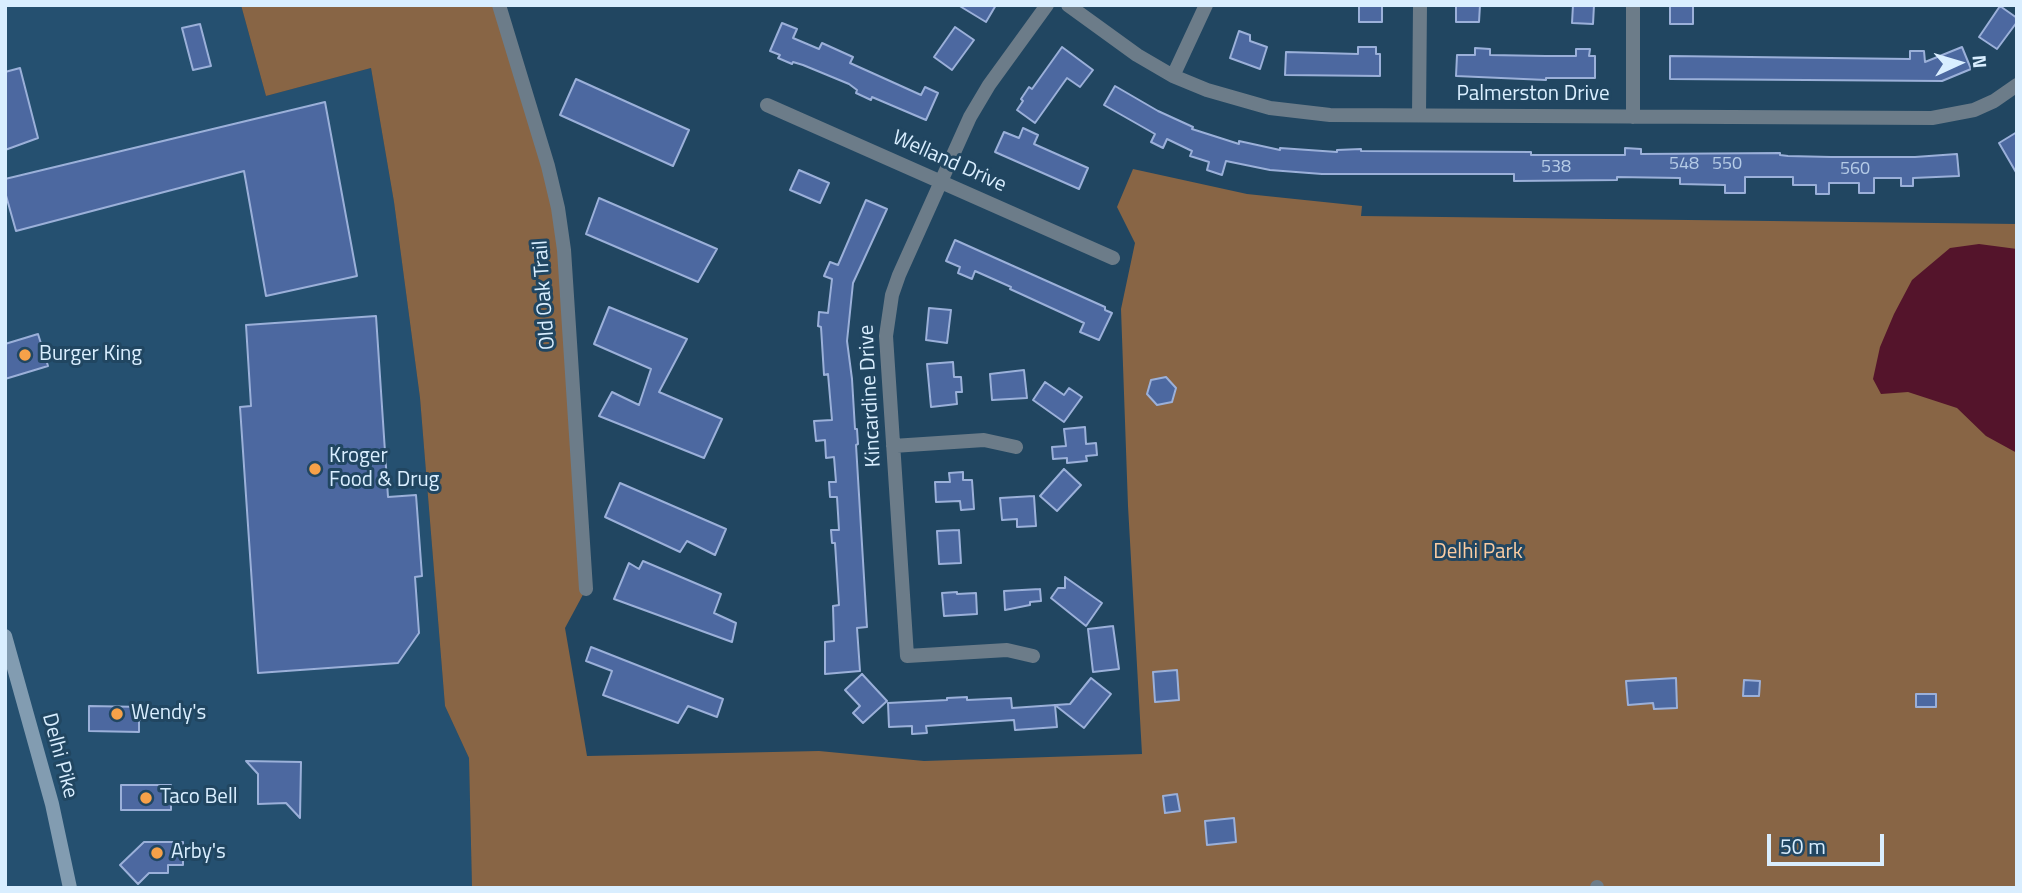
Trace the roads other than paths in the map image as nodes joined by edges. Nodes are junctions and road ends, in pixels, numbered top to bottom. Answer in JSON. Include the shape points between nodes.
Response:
{"nodes":[{"id":1,"x":499,"y":5,"type":"edge"},
{"id":2,"x":1047,"y":5,"type":"edge"},
{"id":3,"x":1068,"y":5,"type":"edge"},
{"id":4,"x":1206,"y":5,"type":"edge"},
{"id":5,"x":1420,"y":5,"type":"edge"},
{"id":6,"x":1633,"y":5,"type":"edge"},
{"id":7,"x":1173,"y":76,"type":"junction"},
{"id":8,"x":2017,"y":85,"type":"edge"},
{"id":9,"x":767,"y":105,"type":"dead end"},
{"id":10,"x":1419,"y":115,"type":"junction"},
{"id":11,"x":1633,"y":117,"type":"junction"},
{"id":12,"x":941,"y":181,"type":"junction"},
{"id":13,"x":1113,"y":258,"type":"dead end"},
{"id":14,"x":893,"y":446,"type":"junction"},
{"id":15,"x":1016,"y":447,"type":"dead end"},
{"id":16,"x":586,"y":589,"type":"dead end"},
{"id":17,"x":5,"y":636,"type":"edge"},
{"id":18,"x":1034,"y":656,"type":"dead end"},
{"id":19,"x":70,"y":888,"type":"edge"}],
"edges":[{"from":1,"to":16,"type":"street","name":"Old Oak Trail","via":[[548,166],[561,229]]},
{"from":2,"to":12,"type":"street","name":"Kincardine Drive","via":[[989,85]]},
{"from":3,"to":7,"type":"street","name":"Palmerston Drive"},
{"from":4,"to":7,"type":"street"},
{"from":5,"to":10,"type":"street"},
{"from":6,"to":11,"type":"street"},
{"from":7,"to":10,"type":"street","name":"Palmerston Drive","via":[[1270,108],[1330,115]]},
{"from":8,"to":11,"type":"street","name":"Palmerston Drive","via":[[1974,110],[1932,118]]},
{"from":9,"to":12,"type":"street","name":"Welland Drive"},
{"from":10,"to":11,"type":"street","name":"Palmerston Drive"},
{"from":12,"to":13,"type":"street","name":"Welland Drive"},
{"from":12,"to":14,"type":"street","name":"Kincardine Drive","via":[[891,295],[886,336]]},
{"from":14,"to":15,"type":"street","via":[[984,440]]},
{"from":14,"to":18,"type":"street","name":"Kincardine Drive","via":[[907,656],[1007,650]]},
{"from":17,"to":19,"type":"street","name":"Delhi Pike"}]}
